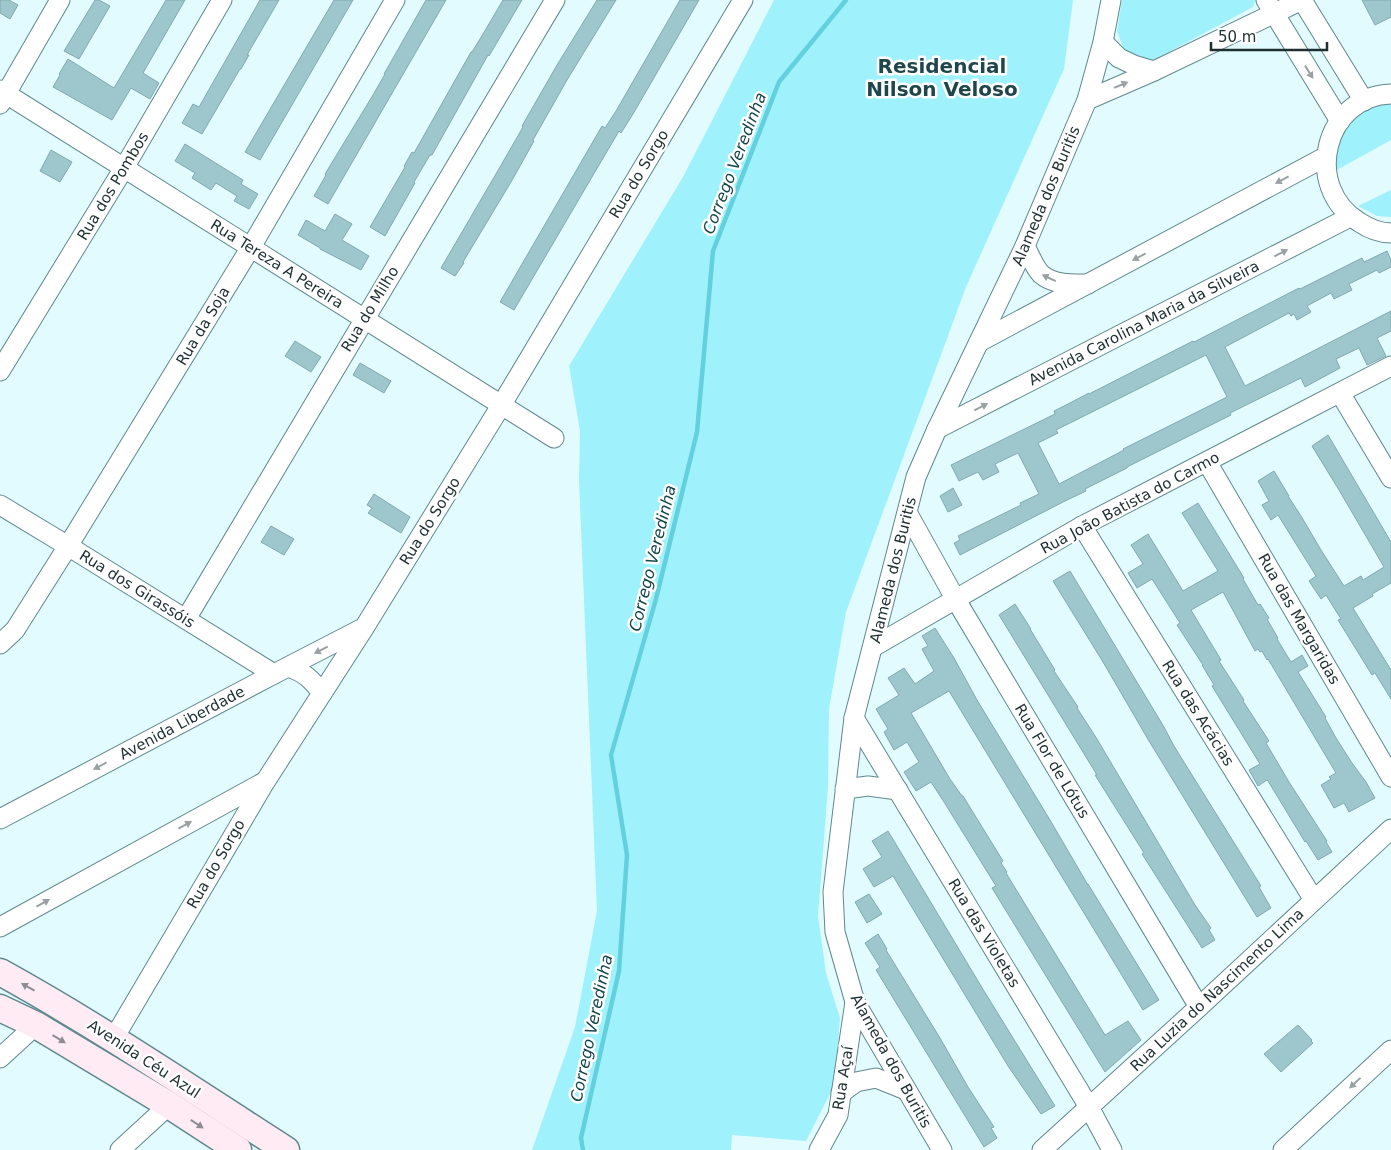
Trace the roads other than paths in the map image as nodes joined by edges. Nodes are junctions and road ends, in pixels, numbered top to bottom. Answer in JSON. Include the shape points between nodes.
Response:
{"nodes":[{"id":1,"x":60,"y":0,"type":"edge"},
{"id":2,"x":222,"y":0,"type":"edge"},
{"id":3,"x":395,"y":0,"type":"edge"},
{"id":4,"x":555,"y":0,"type":"edge"},
{"id":5,"x":742,"y":0,"type":"edge"},
{"id":6,"x":1111,"y":0,"type":"edge"},
{"id":7,"x":1302,"y":0,"type":"edge"},
{"id":8,"x":1270,"y":7,"type":"edge"},
{"id":9,"x":1103,"y":42,"type":"junction"},
{"id":10,"x":1154,"y":71,"type":"junction"},
{"id":11,"x":1391,"y":94,"type":"edge"},
{"id":12,"x":2,"y":96,"type":"edge"},
{"id":13,"x":1087,"y":100,"type":"junction"},
{"id":14,"x":1364,"y":101,"type":"junction"},
{"id":15,"x":1340,"y":121,"type":"junction"},
{"id":16,"x":1325,"y":157,"type":"junction"},
{"id":17,"x":124,"y":168,"type":"junction"},
{"id":18,"x":1350,"y":217,"type":"junction"},
{"id":19,"x":1391,"y":233,"type":"edge"},
{"id":20,"x":1025,"y":246,"type":"junction"},
{"id":21,"x":251,"y":247,"type":"junction"},
{"id":22,"x":1089,"y":284,"type":"junction"},
{"id":23,"x":364,"y":318,"type":"junction"},
{"id":24,"x":978,"y":342,"type":"junction"},
{"id":25,"x":1391,"y":366,"type":"edge"},
{"id":26,"x":0,"y":371,"type":"edge"},
{"id":27,"x":1340,"y":393,"type":"junction"},
{"id":28,"x":502,"y":404,"type":"junction"},
{"id":29,"x":937,"y":429,"type":"junction"},
{"id":30,"x":554,"y":438,"type":"dead end"},
{"id":31,"x":1207,"y":462,"type":"junction"},
{"id":32,"x":1391,"y":478,"type":"edge"},
{"id":33,"x":0,"y":505,"type":"edge"},
{"id":34,"x":908,"y":514,"type":"junction"},
{"id":35,"x":1082,"y":526,"type":"junction"},
{"id":36,"x":68,"y":546,"type":"junction"},
{"id":37,"x":956,"y":600,"type":"junction"},
{"id":38,"x":186,"y":619,"type":"junction"},
{"id":39,"x":364,"y":628,"type":"junction"},
{"id":40,"x":0,"y":644,"type":"edge"},
{"id":41,"x":873,"y":647,"type":"junction"},
{"id":42,"x":281,"y":670,"type":"junction"},
{"id":43,"x":322,"y":693,"type":"junction"},
{"id":44,"x":854,"y":718,"type":"junction"},
{"id":45,"x":1391,"y":777,"type":"edge"},
{"id":46,"x":265,"y":782,"type":"junction"},
{"id":47,"x":846,"y":789,"type":"junction"},
{"id":48,"x":898,"y":790,"type":"junction"},
{"id":49,"x":0,"y":819,"type":"edge"},
{"id":50,"x":1391,"y":828,"type":"edge"},
{"id":51,"x":1314,"y":900,"type":"junction"},
{"id":52,"x":0,"y":927,"type":"edge"},
{"id":53,"x":0,"y":972,"type":"edge"},
{"id":54,"x":855,"y":1002,"type":"junction"},
{"id":55,"x":1199,"y":1007,"type":"junction"},
{"id":56,"x":0,"y":1008,"type":"edge"},
{"id":57,"x":36,"y":1025,"type":"junction"},
{"id":58,"x":114,"y":1038,"type":"junction"},
{"id":59,"x":1391,"y":1050,"type":"edge"},
{"id":60,"x":0,"y":1058,"type":"edge"},
{"id":61,"x":906,"y":1090,"type":"junction"},
{"id":62,"x":841,"y":1093,"type":"junction"},
{"id":63,"x":169,"y":1105,"type":"junction"},
{"id":64,"x":1089,"y":1107,"type":"junction"},
{"id":65,"x":120,"y":1150,"type":"edge"},
{"id":66,"x":238,"y":1150,"type":"edge"},
{"id":67,"x":286,"y":1150,"type":"edge"},
{"id":68,"x":819,"y":1150,"type":"edge"},
{"id":69,"x":942,"y":1150,"type":"edge"},
{"id":70,"x":1042,"y":1150,"type":"edge"},
{"id":71,"x":1112,"y":1150,"type":"edge"},
{"id":72,"x":1283,"y":1150,"type":"edge"}],
"edges":[{"from":1,"to":12,"type":"street"},
{"from":2,"to":17,"type":"street","name":"Rua dos Pombos"},
{"from":3,"to":21,"type":"street","name":"Rua da Soja"},
{"from":4,"to":23,"type":"street","name":"Rua do Milho"},
{"from":5,"to":28,"type":"street","name":"Rua do Sorgo"},
{"from":6,"to":9,"type":"street","name":"Alameda dos Buritis"},
{"from":7,"to":8,"type":"street"},
{"from":7,"to":14,"type":"street"},
{"from":8,"to":10,"type":"street"},
{"from":8,"to":15,"type":"street","one_way":true},
{"from":9,"to":10,"type":"street","via":[[1119,58]]},
{"from":9,"to":13,"type":"street","name":"Alameda dos Buritis"},
{"from":13,"to":10,"type":"street","one_way":true},
{"from":11,"to":14,"type":"street"},
{"from":12,"to":17,"type":"street","name":"Rua Tereza A Pereira"},
{"from":13,"to":20,"type":"street","name":"Alameda dos Buritis"},
{"from":14,"to":15,"type":"street"},
{"from":15,"to":16,"type":"street","via":[[1330,138]]},
{"from":16,"to":18,"type":"street","via":[[1327,180],[1335,200]]},
{"from":16,"to":22,"type":"street","one_way":true},
{"from":17,"to":21,"type":"street","name":"Rua Tereza A Pereira"},
{"from":17,"to":26,"type":"street","name":"Rua dos Pombos"},
{"from":18,"to":19,"type":"street","via":[[1367,228]]},
{"from":29,"to":18,"type":"street","name":"Avenida Carolina Maria da Silveira","one_way":true},
{"from":22,"to":20,"type":"street","one_way":true,"via":[[1052,280],[1041,274]]},
{"from":20,"to":24,"type":"street","name":"Alameda dos Buritis"},
{"from":21,"to":23,"type":"street","name":"Rua Tereza A Pereira"},
{"from":21,"to":36,"type":"street","name":"Rua da Soja"},
{"from":22,"to":24,"type":"street"},
{"from":23,"to":28,"type":"street","name":"Rua Tereza A Pereira"},
{"from":23,"to":38,"type":"street","name":"Rua do Milho"},
{"from":24,"to":29,"type":"street","name":"Alameda dos Buritis"},
{"from":25,"to":27,"type":"street","name":"Rua João Batista do Carmo"},
{"from":27,"to":31,"type":"street","name":"Rua João Batista do Carmo"},
{"from":27,"to":32,"type":"street"},
{"from":28,"to":30,"type":"street","name":"Rua Tereza A Pereira"},
{"from":28,"to":39,"type":"street","name":"Rua do Sorgo"},
{"from":29,"to":34,"type":"street","name":"Alameda dos Buritis","via":[[916,476]]},
{"from":31,"to":35,"type":"street","name":"Rua João Batista do Carmo"},
{"from":31,"to":45,"type":"street","name":"Rua das Margaridas"},
{"from":33,"to":36,"type":"street","name":"Rua dos Girassóis"},
{"from":34,"to":37,"type":"street","name":"Rua Flor de Lótus"},
{"from":34,"to":41,"type":"street","name":"Alameda dos Buritis"},
{"from":35,"to":37,"type":"street","name":"Rua João Batista do Carmo"},
{"from":35,"to":51,"type":"street","name":"Rua das Acácias"},
{"from":36,"to":38,"type":"street","name":"Rua dos Girassóis"},
{"from":36,"to":40,"type":"street","name":"Rua da Soja","via":[[15,630]]},
{"from":37,"to":41,"type":"street","name":"Rua João Batista do Carmo"},
{"from":37,"to":55,"type":"street","name":"Rua Flor de Lótus"},
{"from":38,"to":42,"type":"street","name":"Rua dos Girassóis"},
{"from":39,"to":42,"type":"street","name":"Avenida Liberdade","one_way":true},
{"from":39,"to":43,"type":"street","name":"Rua do Sorgo"},
{"from":41,"to":44,"type":"street","name":"Alameda dos Buritis"},
{"from":42,"to":43,"type":"street","name":"Rua dos Girassóis","via":[[299,671],[310,678]]},
{"from":42,"to":49,"type":"street","name":"Avenida Liberdade","one_way":true},
{"from":43,"to":46,"type":"street","name":"Rua do Sorgo"},
{"from":44,"to":47,"type":"street","name":"Alameda dos Buritis"},
{"from":44,"to":48,"type":"street","name":"Rua das Violetas"},
{"from":52,"to":46,"type":"street","one_way":true},
{"from":46,"to":58,"type":"street","name":"Rua do Sorgo"},
{"from":47,"to":48,"type":"street","via":[[868,786]]},
{"from":47,"to":54,"type":"street","name":"Alameda dos Buritis","via":[[833,892],[835,932]]},
{"from":48,"to":64,"type":"street","name":"Rua das Violetas"},
{"from":50,"to":51,"type":"street","name":"Rua Luzia do Nascimento Lima"},
{"from":51,"to":55,"type":"street","name":"Rua Luzia do Nascimento Lima"},
{"from":58,"to":53,"type":"street","name":"Avenida Céu Azul","one_way":true},
{"from":54,"to":61,"type":"street","name":"Alameda dos Buritis"},
{"from":54,"to":62,"type":"street","name":"Rua Açaí"},
{"from":55,"to":64,"type":"street","name":"Rua Luzia do Nascimento Lima"},
{"from":56,"to":57,"type":"street","name":"Avenida Céu Azul"},
{"from":57,"to":60,"type":"street"},
{"from":57,"to":63,"type":"street","name":"Avenida Céu Azul","one_way":true},
{"from":58,"to":67,"type":"street","name":"Avenida Céu Azul"},
{"from":59,"to":72,"type":"street","one_way":true},
{"from":61,"to":62,"type":"street","via":[[876,1078],[856,1082]]},
{"from":61,"to":69,"type":"street","name":"Alameda dos Buritis"},
{"from":62,"to":68,"type":"street","name":"Rua Açaí","via":[[838,1115]]},
{"from":63,"to":65,"type":"street"},
{"from":63,"to":66,"type":"street","name":"Avenida Céu Azul","one_way":true},
{"from":64,"to":70,"type":"street","name":"Rua Luzia do Nascimento Lima"},
{"from":64,"to":71,"type":"street","name":"Rua das Violetas"}]}
